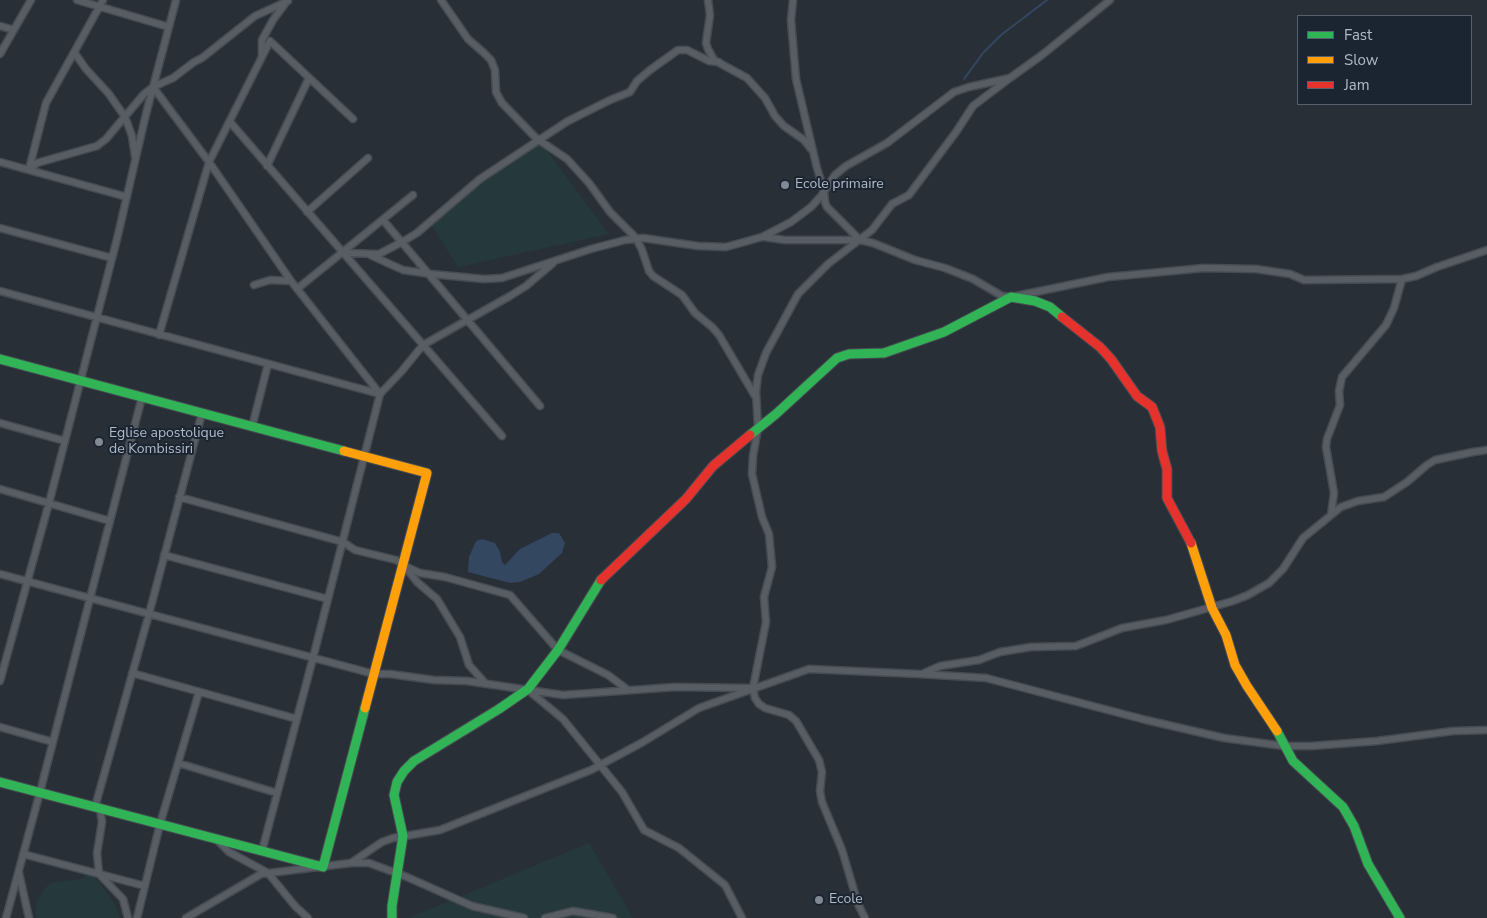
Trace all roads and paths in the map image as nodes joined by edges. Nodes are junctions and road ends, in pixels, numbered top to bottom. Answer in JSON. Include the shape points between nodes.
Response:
{"nodes":[{"id":1,"x":31,"y":0,"type":"edge"},
{"id":2,"x":77,"y":0,"type":"edge"},
{"id":3,"x":103,"y":0,"type":"edge"},
{"id":4,"x":176,"y":0,"type":"edge"},
{"id":5,"x":288,"y":0,"type":"edge"},
{"id":6,"x":441,"y":0,"type":"edge"},
{"id":7,"x":708,"y":0,"type":"edge"},
{"id":8,"x":792,"y":0,"type":"edge"},
{"id":9,"x":1110,"y":0,"type":"edge"},
{"id":10,"x":99,"y":7,"type":"junction"},
{"id":11,"x":0,"y":26,"type":"edge"},
{"id":12,"x":169,"y":27,"type":"junction"},
{"id":13,"x":14,"y":30,"type":"junction"},
{"id":14,"x":74,"y":52,"type":"junction"},
{"id":15,"x":0,"y":54,"type":"edge"},
{"id":16,"x":262,"y":57,"type":"junction"},
{"id":17,"x":720,"y":62,"type":"junction"},
{"id":18,"x":309,"y":78,"type":"junction"},
{"id":19,"x":1010,"y":78,"type":"junction"},
{"id":20,"x":153,"y":87,"type":"junction"},
{"id":21,"x":125,"y":117,"type":"junction"},
{"id":22,"x":353,"y":119,"type":"dead end"},
{"id":23,"x":230,"y":122,"type":"junction"},
{"id":24,"x":538,"y":140,"type":"junction"},
{"id":25,"x":813,"y":152,"type":"junction"},
{"id":26,"x":368,"y":158,"type":"dead end"},
{"id":27,"x":136,"y":159,"type":"junction"},
{"id":28,"x":0,"y":162,"type":"edge"},
{"id":29,"x":210,"y":162,"type":"junction"},
{"id":30,"x":267,"y":166,"type":"junction"},
{"id":31,"x":29,"y":170,"type":"junction"},
{"id":32,"x":824,"y":191,"type":"junction"},
{"id":33,"x":413,"y":195,"type":"dead end"},
{"id":34,"x":127,"y":197,"type":"junction"},
{"id":35,"x":307,"y":212,"type":"junction"},
{"id":36,"x":383,"y":220,"type":"junction"},
{"id":37,"x":0,"y":228,"type":"edge"},
{"id":38,"x":762,"y":237,"type":"junction"},
{"id":39,"x":636,"y":238,"type":"junction"},
{"id":40,"x":860,"y":240,"type":"junction"},
{"id":41,"x":402,"y":242,"type":"junction"},
{"id":42,"x":1487,"y":250,"type":"edge"},
{"id":43,"x":342,"y":253,"type":"junction"},
{"id":44,"x":370,"y":255,"type":"junction"},
{"id":45,"x":112,"y":258,"type":"junction"},
{"id":46,"x":556,"y":260,"type":"junction"},
{"id":47,"x":429,"y":274,"type":"junction"},
{"id":48,"x":1402,"y":279,"type":"junction"},
{"id":49,"x":291,"y":281,"type":"junction"},
{"id":50,"x":254,"y":285,"type":"dead end"},
{"id":51,"x":297,"y":289,"type":"junction"},
{"id":52,"x":0,"y":291,"type":"edge"},
{"id":53,"x":1010,"y":297,"type":"junction"},
{"id":54,"x":97,"y":318,"type":"junction"},
{"id":55,"x":467,"y":320,"type":"junction"},
{"id":56,"x":159,"y":334,"type":"junction"},
{"id":57,"x":423,"y":345,"type":"junction"},
{"id":58,"x":0,"y":359,"type":"edge"},
{"id":59,"x":268,"y":364,"type":"junction"},
{"id":60,"x":80,"y":380,"type":"junction"},
{"id":61,"x":380,"y":394,"type":"junction"},
{"id":62,"x":142,"y":397,"type":"junction"},
{"id":63,"x":756,"y":397,"type":"junction"},
{"id":64,"x":540,"y":406,"type":"dead end"},
{"id":65,"x":202,"y":413,"type":"junction"},
{"id":66,"x":0,"y":424,"type":"edge"},
{"id":67,"x":252,"y":426,"type":"junction"},
{"id":68,"x":758,"y":428,"type":"junction"},
{"id":69,"x":502,"y":436,"type":"dead end"},
{"id":70,"x":65,"y":441,"type":"junction"},
{"id":71,"x":1487,"y":450,"type":"edge"},
{"id":72,"x":364,"y":456,"type":"junction"},
{"id":73,"x":0,"y":489,"type":"edge"},
{"id":74,"x":179,"y":497,"type":"junction"},
{"id":75,"x":49,"y":503,"type":"junction"},
{"id":76,"x":1331,"y":515,"type":"junction"},
{"id":77,"x":110,"y":521,"type":"junction"},
{"id":78,"x":343,"y":542,"type":"junction"},
{"id":79,"x":164,"y":555,"type":"junction"},
{"id":80,"x":403,"y":564,"type":"junction"},
{"id":81,"x":0,"y":574,"type":"edge"},
{"id":82,"x":27,"y":582,"type":"junction"},
{"id":83,"x":90,"y":598,"type":"junction"},
{"id":84,"x":328,"y":599,"type":"junction"},
{"id":85,"x":1212,"y":608,"type":"junction"},
{"id":86,"x":149,"y":614,"type":"junction"},
{"id":87,"x":558,"y":650,"type":"junction"},
{"id":88,"x":313,"y":658,"type":"junction"},
{"id":89,"x":132,"y":673,"type":"junction"},
{"id":90,"x":374,"y":674,"type":"junction"},
{"id":91,"x":923,"y":674,"type":"junction"},
{"id":92,"x":0,"y":681,"type":"edge"},
{"id":93,"x":486,"y":684,"type":"junction"},
{"id":94,"x":753,"y":688,"type":"junction"},
{"id":95,"x":528,"y":689,"type":"junction"},
{"id":96,"x":628,"y":690,"type":"junction"},
{"id":97,"x":199,"y":692,"type":"junction"},
{"id":98,"x":297,"y":719,"type":"junction"},
{"id":99,"x":0,"y":727,"type":"edge"},
{"id":100,"x":1487,"y":730,"type":"edge"},
{"id":101,"x":53,"y":742,"type":"junction"},
{"id":102,"x":1284,"y":746,"type":"junction"},
{"id":103,"x":178,"y":763,"type":"junction"},
{"id":104,"x":600,"y":765,"type":"junction"},
{"id":105,"x":0,"y":782,"type":"edge"},
{"id":106,"x":40,"y":792,"type":"junction"},
{"id":107,"x":277,"y":792,"type":"junction"},
{"id":108,"x":97,"y":808,"type":"junction"},
{"id":109,"x":160,"y":824,"type":"junction"},
{"id":110,"x":403,"y":836,"type":"junction"},
{"id":111,"x":216,"y":839,"type":"junction"},
{"id":112,"x":262,"y":851,"type":"junction"},
{"id":113,"x":23,"y":854,"type":"junction"},
{"id":114,"x":351,"y":863,"type":"junction"},
{"id":115,"x":323,"y":867,"type":"junction"},
{"id":116,"x":19,"y":871,"type":"junction"},
{"id":117,"x":268,"y":873,"type":"junction"},
{"id":118,"x":397,"y":873,"type":"junction"},
{"id":119,"x":99,"y":874,"type":"junction"},
{"id":120,"x":145,"y":886,"type":"junction"},
{"id":121,"x":6,"y":918,"type":"edge"},
{"id":122,"x":29,"y":918,"type":"edge"},
{"id":123,"x":128,"y":918,"type":"edge"},
{"id":124,"x":137,"y":918,"type":"edge"},
{"id":125,"x":186,"y":918,"type":"edge"},
{"id":126,"x":308,"y":918,"type":"edge"},
{"id":127,"x":392,"y":918,"type":"edge"},
{"id":128,"x":524,"y":918,"type":"edge"},
{"id":129,"x":545,"y":918,"type":"edge"},
{"id":130,"x":613,"y":918,"type":"edge"},
{"id":131,"x":742,"y":918,"type":"edge"},
{"id":132,"x":865,"y":918,"type":"edge"},
{"id":133,"x":1400,"y":918,"type":"edge"}],
"edges":[{"from":1,"to":13,"type":"street"},
{"from":2,"to":10,"type":"street"},
{"from":3,"to":10,"type":"street"},
{"from":4,"to":12,"type":"street"},
{"from":5,"to":16,"type":"street","via":[[262,40]]},
{"from":5,"to":20,"type":"street","via":[[255,16],[202,58]]},
{"from":6,"to":24,"type":"street","via":[[468,40],[491,60],[496,92],[502,103]]},
{"from":7,"to":17,"type":"street","via":[[710,15],[706,43],[714,60]]},
{"from":8,"to":25,"type":"street","via":[[796,79]]},
{"from":9,"to":19,"type":"street"},
{"from":10,"to":12,"type":"street"},
{"from":10,"to":14,"type":"street"},
{"from":11,"to":13,"type":"street"},
{"from":12,"to":20,"type":"street"},
{"from":13,"to":15,"type":"street"},
{"from":14,"to":21,"type":"street"},
{"from":14,"to":31,"type":"street","via":[[46,103]]},
{"from":16,"to":18,"type":"street","via":[[270,41]]},
{"from":16,"to":23,"type":"street"},
{"from":17,"to":24,"type":"street","via":[[678,50],[637,81],[630,92],[568,121]]},
{"from":17,"to":25,"type":"street","via":[[747,78],[765,98],[775,116],[804,140]]},
{"from":18,"to":22,"type":"street"},
{"from":18,"to":30,"type":"street"},
{"from":19,"to":32,"type":"street","via":[[954,92],[887,143],[835,174]]},
{"from":19,"to":40,"type":"street","via":[[973,106],[909,195],[892,204]]},
{"from":20,"to":21,"type":"street"},
{"from":20,"to":27,"type":"street"},
{"from":20,"to":29,"type":"street"},
{"from":21,"to":27,"type":"street"},
{"from":21,"to":31,"type":"street","via":[[97,146],[37,163]]},
{"from":23,"to":29,"type":"street"},
{"from":23,"to":30,"type":"street"},
{"from":24,"to":39,"type":"street","via":[[567,159]]},
{"from":24,"to":41,"type":"street","via":[[475,183],[417,234]]},
{"from":25,"to":32,"type":"street"},
{"from":26,"to":35,"type":"street"},
{"from":27,"to":34,"type":"street"},
{"from":28,"to":31,"type":"street"},
{"from":29,"to":49,"type":"street"},
{"from":29,"to":56,"type":"street"},
{"from":30,"to":35,"type":"street"},
{"from":31,"to":34,"type":"street"},
{"from":32,"to":38,"type":"street","via":[[792,222]]},
{"from":32,"to":40,"type":"street","via":[[828,207]]},
{"from":33,"to":36,"type":"street"},
{"from":34,"to":45,"type":"street"},
{"from":35,"to":43,"type":"street"},
{"from":36,"to":41,"type":"street"},
{"from":36,"to":43,"type":"street"},
{"from":37,"to":45,"type":"street"},
{"from":38,"to":39,"type":"street","via":[[726,248]]},
{"from":38,"to":40,"type":"street"},
{"from":39,"to":46,"type":"street"},
{"from":39,"to":63,"type":"street","via":[[649,271],[682,296],[719,335]]},
{"from":40,"to":53,"type":"street","via":[[945,268]]},
{"from":40,"to":63,"type":"street","via":[[828,264],[792,303],[761,365]]},
{"from":41,"to":44,"type":"street","via":[[380,254]]},
{"from":41,"to":47,"type":"street"},
{"from":42,"to":48,"type":"street"},
{"from":43,"to":44,"type":"street"},
{"from":43,"to":51,"type":"street"},
{"from":43,"to":57,"type":"street"},
{"from":44,"to":47,"type":"street","via":[[403,270]]},
{"from":45,"to":54,"type":"street"},
{"from":46,"to":47,"type":"street","via":[[502,278]]},
{"from":46,"to":55,"type":"street","via":[[526,286]]},
{"from":47,"to":55,"type":"street"},
{"from":48,"to":53,"type":"street","via":[[1304,280],[1290,274],[1256,269],[1204,268],[1108,277]]},
{"from":48,"to":76,"type":"street","via":[[1386,325],[1342,377],[1338,391],[1340,406],[1326,447],[1334,493]]},
{"from":49,"to":50,"type":"street","via":[[270,280]]},
{"from":49,"to":51,"type":"street"},
{"from":51,"to":61,"type":"street"},
{"from":52,"to":54,"type":"street"},
{"from":53,"to":68,"type":"street","via":[[944,332],[884,352],[848,354],[837,358]]},
{"from":53,"to":85,"type":"street","via":[[1035,300],[1050,307],[1100,347],[1137,396],[1152,407],[1160,427],[1167,469],[1167,498],[1190,543]]},
{"from":54,"to":56,"type":"street"},
{"from":54,"to":60,"type":"street"},
{"from":55,"to":57,"type":"street"},
{"from":55,"to":64,"type":"street"},
{"from":56,"to":59,"type":"street"},
{"from":57,"to":61,"type":"street"},
{"from":57,"to":69,"type":"street"},
{"from":58,"to":60,"type":"street"},
{"from":59,"to":61,"type":"street"},
{"from":59,"to":67,"type":"street"},
{"from":60,"to":62,"type":"street"},
{"from":60,"to":70,"type":"street"},
{"from":61,"to":72,"type":"street"},
{"from":62,"to":65,"type":"street"},
{"from":62,"to":77,"type":"street"},
{"from":63,"to":68,"type":"street"},
{"from":65,"to":67,"type":"street"},
{"from":65,"to":74,"type":"street"},
{"from":66,"to":70,"type":"street"},
{"from":67,"to":72,"type":"street"},
{"from":68,"to":87,"type":"street","via":[[713,466],[686,498],[599,582]]},
{"from":68,"to":94,"type":"street","via":[[752,474],[769,534],[772,567],[764,597],[766,622]]},
{"from":70,"to":75,"type":"street"},
{"from":71,"to":76,"type":"street","via":[[1435,460],[1384,497],[1358,501]]},
{"from":72,"to":78,"type":"street"},
{"from":72,"to":80,"type":"street","via":[[427,473]]},
{"from":73,"to":75,"type":"street"},
{"from":74,"to":78,"type":"street"},
{"from":74,"to":79,"type":"street"},
{"from":75,"to":77,"type":"street"},
{"from":75,"to":82,"type":"street"},
{"from":76,"to":85,"type":"street","via":[[1303,538],[1283,569],[1269,583],[1248,595]]},
{"from":77,"to":83,"type":"street"},
{"from":78,"to":80,"type":"street","via":[[356,550]]},
{"from":78,"to":84,"type":"street"},
{"from":79,"to":84,"type":"street"},
{"from":79,"to":86,"type":"street"},
{"from":80,"to":87,"type":"street","via":[[420,573],[510,595]]},
{"from":80,"to":90,"type":"street"},
{"from":80,"to":93,"type":"street","via":[[417,582],[437,599],[460,637],[469,665]]},
{"from":81,"to":82,"type":"street"},
{"from":82,"to":83,"type":"street"},
{"from":82,"to":92,"type":"street"},
{"from":83,"to":86,"type":"street"},
{"from":83,"to":101,"type":"street"},
{"from":84,"to":88,"type":"street"},
{"from":85,"to":91,"type":"street","via":[[1122,628],[1076,646],[1031,647],[1000,652],[978,660],[940,666]]},
{"from":85,"to":102,"type":"street","via":[[1226,635],[1235,665]]},
{"from":86,"to":88,"type":"street"},
{"from":86,"to":89,"type":"street"},
{"from":87,"to":95,"type":"street"},
{"from":87,"to":96,"type":"street","via":[[608,675]]},
{"from":88,"to":90,"type":"street"},
{"from":88,"to":98,"type":"street"},
{"from":89,"to":97,"type":"street"},
{"from":89,"to":108,"type":"street"},
{"from":90,"to":93,"type":"street"},
{"from":90,"to":115,"type":"street"},
{"from":91,"to":94,"type":"street","via":[[809,669]]},
{"from":91,"to":102,"type":"street","via":[[986,678],[1224,738]]},
{"from":93,"to":95,"type":"street"},
{"from":94,"to":96,"type":"street"},
{"from":94,"to":104,"type":"street","via":[[699,708]]},
{"from":94,"to":132,"type":"street","via":[[759,704],[789,715],[796,721],[819,760],[822,802]]},
{"from":95,"to":96,"type":"street","via":[[563,696]]},
{"from":95,"to":104,"type":"street","via":[[563,719]]},
{"from":95,"to":110,"type":"street","via":[[439,744],[404,771],[394,794]]},
{"from":97,"to":98,"type":"street"},
{"from":97,"to":103,"type":"street"},
{"from":98,"to":107,"type":"street"},
{"from":99,"to":101,"type":"street"},
{"from":100,"to":102,"type":"street"},
{"from":101,"to":106,"type":"street"},
{"from":102,"to":133,"type":"street","via":[[1293,761],[1344,807],[1368,864]]},
{"from":103,"to":107,"type":"street"},
{"from":103,"to":109,"type":"street"},
{"from":104,"to":110,"type":"street","via":[[440,830]]},
{"from":104,"to":131,"type":"street","via":[[622,792],[644,830],[679,848],[725,885]]},
{"from":105,"to":106,"type":"street"},
{"from":106,"to":108,"type":"street"},
{"from":106,"to":113,"type":"street"},
{"from":107,"to":112,"type":"street"},
{"from":108,"to":109,"type":"street"},
{"from":108,"to":119,"type":"street","via":[[102,822],[97,853]]},
{"from":109,"to":111,"type":"street"},
{"from":109,"to":120,"type":"street"},
{"from":110,"to":114,"type":"street","via":[[382,842]]},
{"from":110,"to":118,"type":"street"},
{"from":111,"to":112,"type":"street"},
{"from":111,"to":117,"type":"street","via":[[229,852]]},
{"from":112,"to":115,"type":"street"},
{"from":113,"to":116,"type":"street"},
{"from":113,"to":119,"type":"street"},
{"from":114,"to":115,"type":"street"},
{"from":114,"to":118,"type":"street","via":[[369,863]]},
{"from":115,"to":117,"type":"street"},
{"from":116,"to":121,"type":"street"},
{"from":116,"to":122,"type":"street"},
{"from":117,"to":125,"type":"street","via":[[260,874]]},
{"from":117,"to":126,"type":"street"},
{"from":118,"to":127,"type":"street"},
{"from":118,"to":128,"type":"street","via":[[472,906]]},
{"from":119,"to":120,"type":"street"},
{"from":119,"to":123,"type":"street","via":[[123,899]]},
{"from":120,"to":124,"type":"street"},
{"from":129,"to":130,"type":"street","via":[[573,911]]}]}
